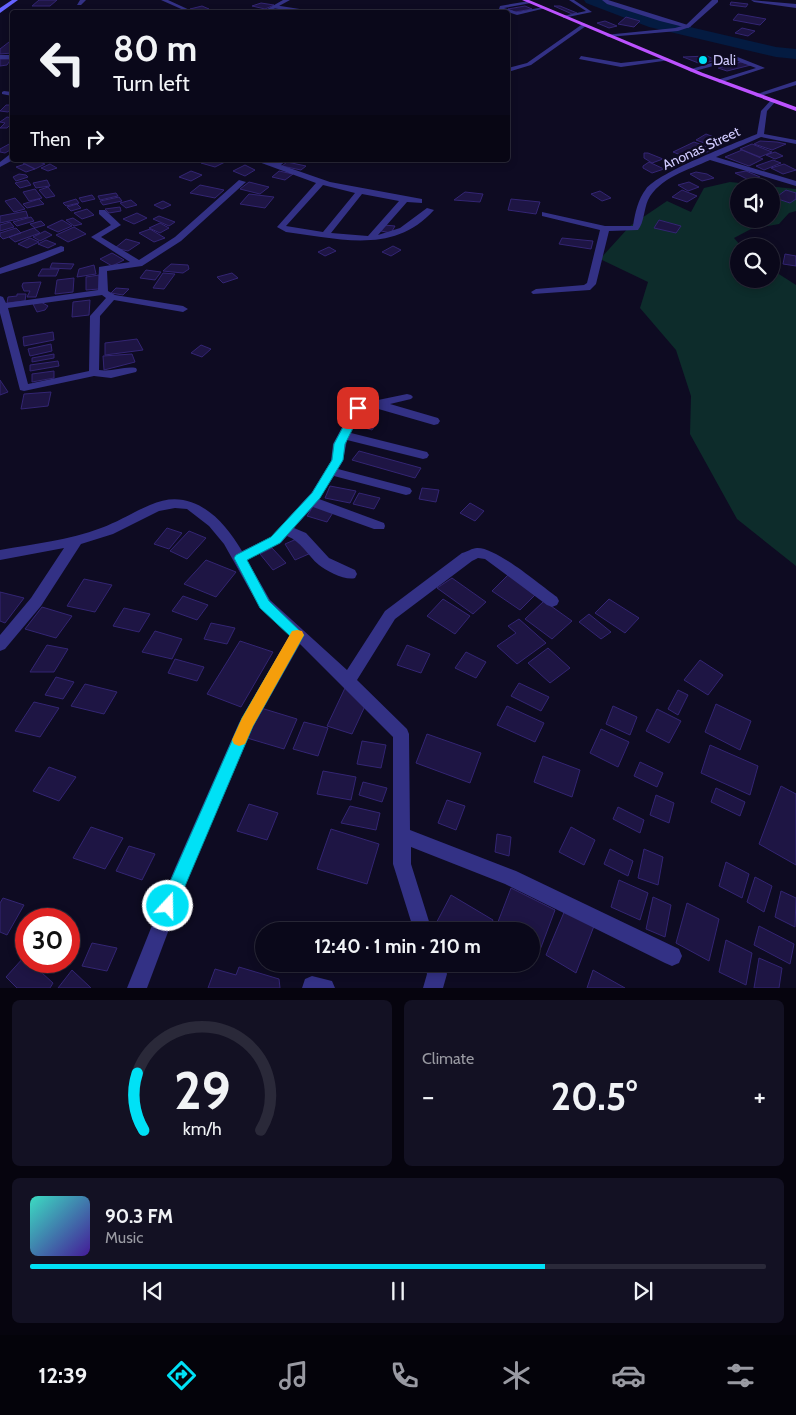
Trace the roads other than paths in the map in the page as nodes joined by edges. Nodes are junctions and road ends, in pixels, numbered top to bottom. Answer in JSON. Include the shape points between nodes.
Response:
{"nodes":[{"id":1,"x":15,"y":0,"type":"edge"},
{"id":2,"x":164,"y":0,"type":"edge"},
{"id":3,"x":286,"y":0,"type":"edge"},
{"id":4,"x":295,"y":0,"type":"edge"},
{"id":5,"x":571,"y":0,"type":"edge"},
{"id":6,"x":605,"y":0,"type":"edge"},
{"id":7,"x":715,"y":0,"type":"edge"},
{"id":8,"x":754,"y":0,"type":"edge"},
{"id":9,"x":527,"y":1,"type":"edge"},
{"id":10,"x":783,"y":2,"type":"edge"},
{"id":11,"x":280,"y":4,"type":"junction"},
{"id":12,"x":796,"y":6,"type":"edge"},
{"id":13,"x":274,"y":7,"type":"junction"},
{"id":14,"x":544,"y":8,"type":"junction"},
{"id":15,"x":186,"y":10,"type":"edge"},
{"id":16,"x":269,"y":10,"type":"edge"},
{"id":17,"x":293,"y":10,"type":"edge"},
{"id":18,"x":505,"y":10,"type":"edge"},
{"id":19,"x":0,"y":11,"type":"edge"},
{"id":20,"x":510,"y":11,"type":"edge"},
{"id":21,"x":565,"y":17,"type":"junction"},
{"id":22,"x":584,"y":25,"type":"junction"},
{"id":23,"x":682,"y":28,"type":"junction"},
{"id":24,"x":608,"y":35,"type":"junction"},
{"id":25,"x":581,"y":58,"type":"dead end"},
{"id":26,"x":667,"y":60,"type":"junction"},
{"id":27,"x":701,"y":67,"type":"junction"},
{"id":28,"x":510,"y":69,"type":"edge"},
{"id":29,"x":691,"y":70,"type":"junction"},
{"id":30,"x":730,"y":78,"type":"junction"},
{"id":31,"x":719,"y":81,"type":"junction"},
{"id":32,"x":796,"y":83,"type":"edge"},
{"id":33,"x":4,"y":93,"type":"dead end"},
{"id":34,"x":10,"y":94,"type":"edge"},
{"id":35,"x":757,"y":95,"type":"junction"},
{"id":36,"x":773,"y":101,"type":"junction"},
{"id":37,"x":796,"y":110,"type":"edge"},
{"id":38,"x":760,"y":135,"type":"junction"},
{"id":39,"x":796,"y":142,"type":"edge"},
{"id":40,"x":711,"y":158,"type":"junction"},
{"id":41,"x":279,"y":162,"type":"edge"},
{"id":42,"x":242,"y":182,"type":"dead end"},
{"id":43,"x":322,"y":182,"type":"junction"},
{"id":44,"x":796,"y":184,"type":"edge"},
{"id":45,"x":360,"y":192,"type":"junction"},
{"id":46,"x":405,"y":199,"type":"junction"},
{"id":47,"x":419,"y":201,"type":"dead end"},
{"id":48,"x":430,"y":210,"type":"dead end"},
{"id":49,"x":102,"y":212,"type":"dead end"},
{"id":50,"x":544,"y":214,"type":"dead end"},
{"id":51,"x":605,"y":229,"type":"junction"},
{"id":52,"x":325,"y":234,"type":"junction"},
{"id":53,"x":370,"y":239,"type":"junction"},
{"id":54,"x":61,"y":249,"type":"dead end"},
{"id":55,"x":139,"y":264,"type":"junction"},
{"id":56,"x":0,"y":271,"type":"edge"},
{"id":57,"x":536,"y":292,"type":"dead end"},
{"id":58,"x":107,"y":295,"type":"junction"},
{"id":59,"x":2,"y":302,"type":"edge"},
{"id":60,"x":183,"y":309,"type":"dead end"},
{"id":61,"x":132,"y":370,"type":"dead end"},
{"id":62,"x":94,"y":373,"type":"junction"},
{"id":63,"x":407,"y":397,"type":"dead end"},
{"id":64,"x":376,"y":404,"type":"junction"},
{"id":65,"x":434,"y":421,"type":"dead end"},
{"id":66,"x":344,"y":435,"type":"junction"},
{"id":67,"x":423,"y":455,"type":"dead end"},
{"id":68,"x":331,"y":471,"type":"junction"},
{"id":69,"x":406,"y":491,"type":"dead end"},
{"id":70,"x":311,"y":500,"type":"junction"},
{"id":71,"x":379,"y":526,"type":"dead end"},
{"id":72,"x":285,"y":530,"type":"junction"},
{"id":73,"x":76,"y":541,"type":"junction"},
{"id":74,"x":0,"y":555,"type":"edge"},
{"id":75,"x":240,"y":558,"type":"junction"},
{"id":76,"x":350,"y":574,"type":"dead end"},
{"id":77,"x":552,"y":601,"type":"dead end"},
{"id":78,"x":297,"y":635,"type":"junction"},
{"id":79,"x":0,"y":645,"type":"edge"},
{"id":80,"x":346,"y":682,"type":"junction"},
{"id":81,"x":402,"y":835,"type":"junction"},
{"id":82,"x":420,"y":922,"type":"edge"},
{"id":83,"x":672,"y":956,"type":"dead end"},
{"id":84,"x":436,"y":972,"type":"edge"},
{"id":85,"x":137,"y":988,"type":"edge"},
{"id":86,"x":312,"y":988,"type":"edge"},
{"id":87,"x":325,"y":988,"type":"edge"},
{"id":88,"x":433,"y":988,"type":"edge"}],
"edges":[{"from":1,"to":19,"type":"main road"},
{"from":2,"to":15,"type":"street"},
{"from":3,"to":11,"type":"street"},
{"from":4,"to":11,"type":"street"},
{"from":5,"to":21,"type":"lane","via":[[590,12]]},
{"from":6,"to":23,"type":"street"},
{"from":7,"to":23,"type":"street"},
{"from":8,"to":10,"type":"street"},
{"from":9,"to":14,"type":"main road"},
{"from":9,"to":18,"type":"lane","via":[[502,7]]},
{"from":10,"to":12,"type":"street"},
{"from":11,"to":13,"type":"street"},
{"from":13,"to":16,"type":"street"},
{"from":13,"to":17,"type":"street"},
{"from":14,"to":20,"type":"lane","via":[[520,14]]},
{"from":14,"to":21,"type":"main road"},
{"from":21,"to":22,"type":"main road"},
{"from":22,"to":24,"type":"main road"},
{"from":22,"to":28,"type":"street","via":[[529,64]]},
{"from":23,"to":24,"type":"street"},
{"from":24,"to":26,"type":"main road"},
{"from":25,"to":26,"type":"lane","via":[[621,65]]},
{"from":26,"to":29,"type":"main road"},
{"from":27,"to":29,"type":"lane"},
{"from":27,"to":30,"type":"lane"},
{"from":27,"to":30,"type":"lane","via":[[734,58],[762,68]]},
{"from":29,"to":31,"type":"main road"},
{"from":30,"to":31,"type":"lane"},
{"from":31,"to":35,"type":"main road"},
{"from":32,"to":35,"type":"lane"},
{"from":33,"to":34,"type":"street"},
{"from":35,"to":36,"type":"main road"},
{"from":36,"to":37,"type":"main road"},
{"from":36,"to":38,"type":"street","name":"Anonas Street","via":[[764,111]]},
{"from":38,"to":39,"type":"street"},
{"from":38,"to":40,"type":"street","name":"Anonas Street"},
{"from":40,"to":44,"type":"street"},
{"from":40,"to":51,"type":"street","name":"Anonas Street","via":[[666,177],[649,190],[635,228]]},
{"from":41,"to":43,"type":"street","via":[[290,172]]},
{"from":42,"to":55,"type":"street","via":[[178,239]]},
{"from":43,"to":45,"type":"street"},
{"from":43,"to":52,"type":"street","via":[[281,227]]},
{"from":45,"to":46,"type":"street"},
{"from":45,"to":52,"type":"street"},
{"from":46,"to":47,"type":"street"},
{"from":46,"to":53,"type":"street"},
{"from":48,"to":53,"type":"street","via":[[414,224],[393,234]]},
{"from":49,"to":55,"type":"street","via":[[117,225],[95,237]]},
{"from":50,"to":51,"type":"street"},
{"from":51,"to":57,"type":"street","via":[[591,284],[587,288]]},
{"from":52,"to":53,"type":"street"},
{"from":54,"to":56,"type":"street"},
{"from":55,"to":58,"type":"street","via":[[102,270]]},
{"from":58,"to":59,"type":"street"},
{"from":58,"to":60,"type":"street"},
{"from":58,"to":62,"type":"street","via":[[95,316]]},
{"from":59,"to":62,"type":"street","via":[[24,388]]},
{"from":61,"to":62,"type":"street"},
{"from":63,"to":64,"type":"street"},
{"from":64,"to":65,"type":"street"},
{"from":64,"to":66,"type":"street","via":[[358,408]]},
{"from":66,"to":67,"type":"street"},
{"from":66,"to":68,"type":"street"},
{"from":68,"to":69,"type":"street"},
{"from":68,"to":70,"type":"street"},
{"from":70,"to":71,"type":"street"},
{"from":70,"to":72,"type":"street"},
{"from":72,"to":75,"type":"street","via":[[276,540]]},
{"from":72,"to":76,"type":"street","via":[[301,536],[324,562]]},
{"from":73,"to":74,"type":"street"},
{"from":73,"to":75,"type":"street","via":[[108,531],[156,507],[175,503],[190,505],[214,523]]},
{"from":73,"to":79,"type":"street","via":[[36,602]]},
{"from":75,"to":78,"type":"street","via":[[265,604]]},
{"from":77,"to":80,"type":"street","via":[[489,555],[477,553],[466,557],[390,615]]},
{"from":78,"to":80,"type":"street","via":[[316,649]]},
{"from":78,"to":85,"type":"street","via":[[247,723],[181,874]]},
{"from":80,"to":81,"type":"street","via":[[401,734]]},
{"from":81,"to":82,"type":"street","via":[[402,864]]},
{"from":81,"to":83,"type":"street","via":[[510,877]]},
{"from":84,"to":88,"type":"street"},
{"from":86,"to":87,"type":"street"}]}
